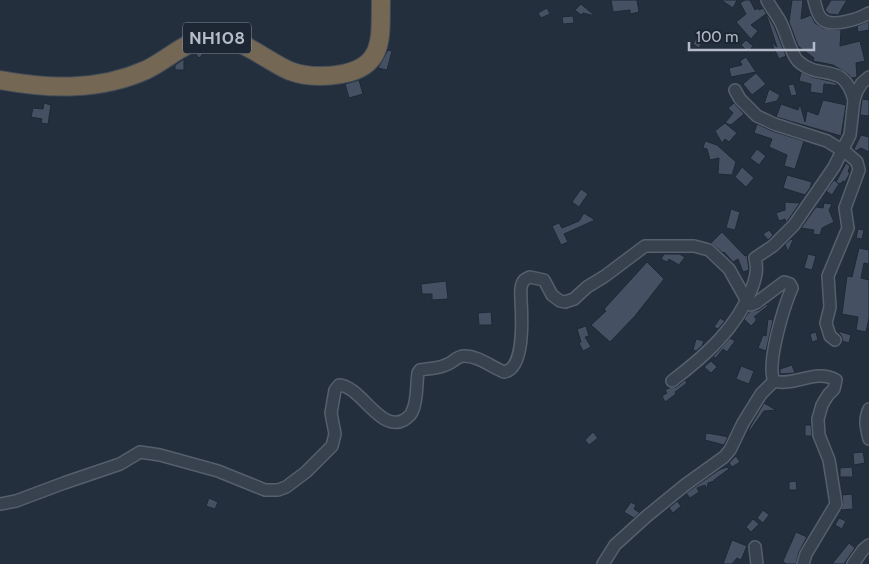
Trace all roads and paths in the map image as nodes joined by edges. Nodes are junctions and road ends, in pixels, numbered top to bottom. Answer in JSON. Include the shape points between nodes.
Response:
{"nodes":[{"id":1,"x":381,"y":0,"type":"edge"},
{"id":2,"x":767,"y":0,"type":"edge"},
{"id":3,"x":814,"y":0,"type":"edge"},
{"id":4,"x":869,"y":13,"type":"edge"},
{"id":5,"x":869,"y":77,"type":"edge"},
{"id":6,"x":0,"y":80,"type":"edge"},
{"id":7,"x":735,"y":90,"type":"dead end"},
{"id":8,"x":854,"y":100,"type":"junction"},
{"id":9,"x":841,"y":151,"type":"junction"},
{"id":10,"x":747,"y":301,"type":"junction"},
{"id":11,"x":835,"y":340,"type":"dead end"},
{"id":12,"x":672,"y":380,"type":"dead end"},
{"id":13,"x":774,"y":381,"type":"junction"},
{"id":14,"x":869,"y":409,"type":"edge"},
{"id":15,"x":869,"y":439,"type":"edge"},
{"id":16,"x":0,"y":504,"type":"edge"},
{"id":17,"x":869,"y":535,"type":"edge"},
{"id":18,"x":755,"y":548,"type":"dead end"},
{"id":19,"x":867,"y":549,"type":"edge"},
{"id":20,"x":603,"y":564,"type":"edge"},
{"id":21,"x":757,"y":564,"type":"edge"},
{"id":22,"x":803,"y":564,"type":"edge"},
{"id":23,"x":853,"y":564,"type":"edge"}],
"edges":[{"from":1,"to":6,"type":"highway","number":"NH108","via":[[380,38],[375,55],[362,68],[349,73],[305,75],[290,71],[231,41],[208,38],[194,42],[145,70],[104,84],[36,86]]},
{"from":2,"to":8,"type":"street","via":[[797,60],[808,68],[843,78],[849,84]]},
{"from":3,"to":4,"type":"street","via":[[824,21],[842,23]]},
{"from":5,"to":8,"type":"street"},
{"from":7,"to":9,"type":"street","via":[[757,116],[817,136]]},
{"from":8,"to":9,"type":"street","via":[[852,128]]},
{"from":9,"to":10,"type":"street","via":[[831,173],[794,225],[755,258],[757,272]]},
{"from":9,"to":11,"type":"street","via":[[857,162],[859,170],[845,208],[848,228],[828,276],[830,306],[826,323],[830,336]]},
{"from":10,"to":12,"type":"street","via":[[736,320],[694,365]]},
{"from":10,"to":13,"type":"street","via":[[753,305],[784,282],[792,288],[784,307],[775,349]]},
{"from":10,"to":16,"type":"street","via":[[729,269],[709,250],[694,246],[645,246],[574,299],[564,302],[552,295],[544,280],[530,277],[521,285],[520,353],[513,369],[504,372],[479,360],[459,356],[442,367],[420,370],[413,411],[396,423],[373,410],[349,388],[339,385],[331,413],[335,434],[332,446],[286,487],[265,490],[218,470],[140,452],[120,464],[16,502]]},
{"from":13,"to":20,"type":"street","via":[[742,423],[724,457],[647,516],[615,545]]},
{"from":13,"to":22,"type":"street","via":[[824,376],[836,380],[818,419],[819,436],[829,460],[836,504]]},
{"from":14,"to":15,"type":"street","via":[[865,424]]},
{"from":17,"to":19,"type":"street","via":[[865,540]]},
{"from":18,"to":21,"type":"street"},
{"from":19,"to":23,"type":"street"}]}
